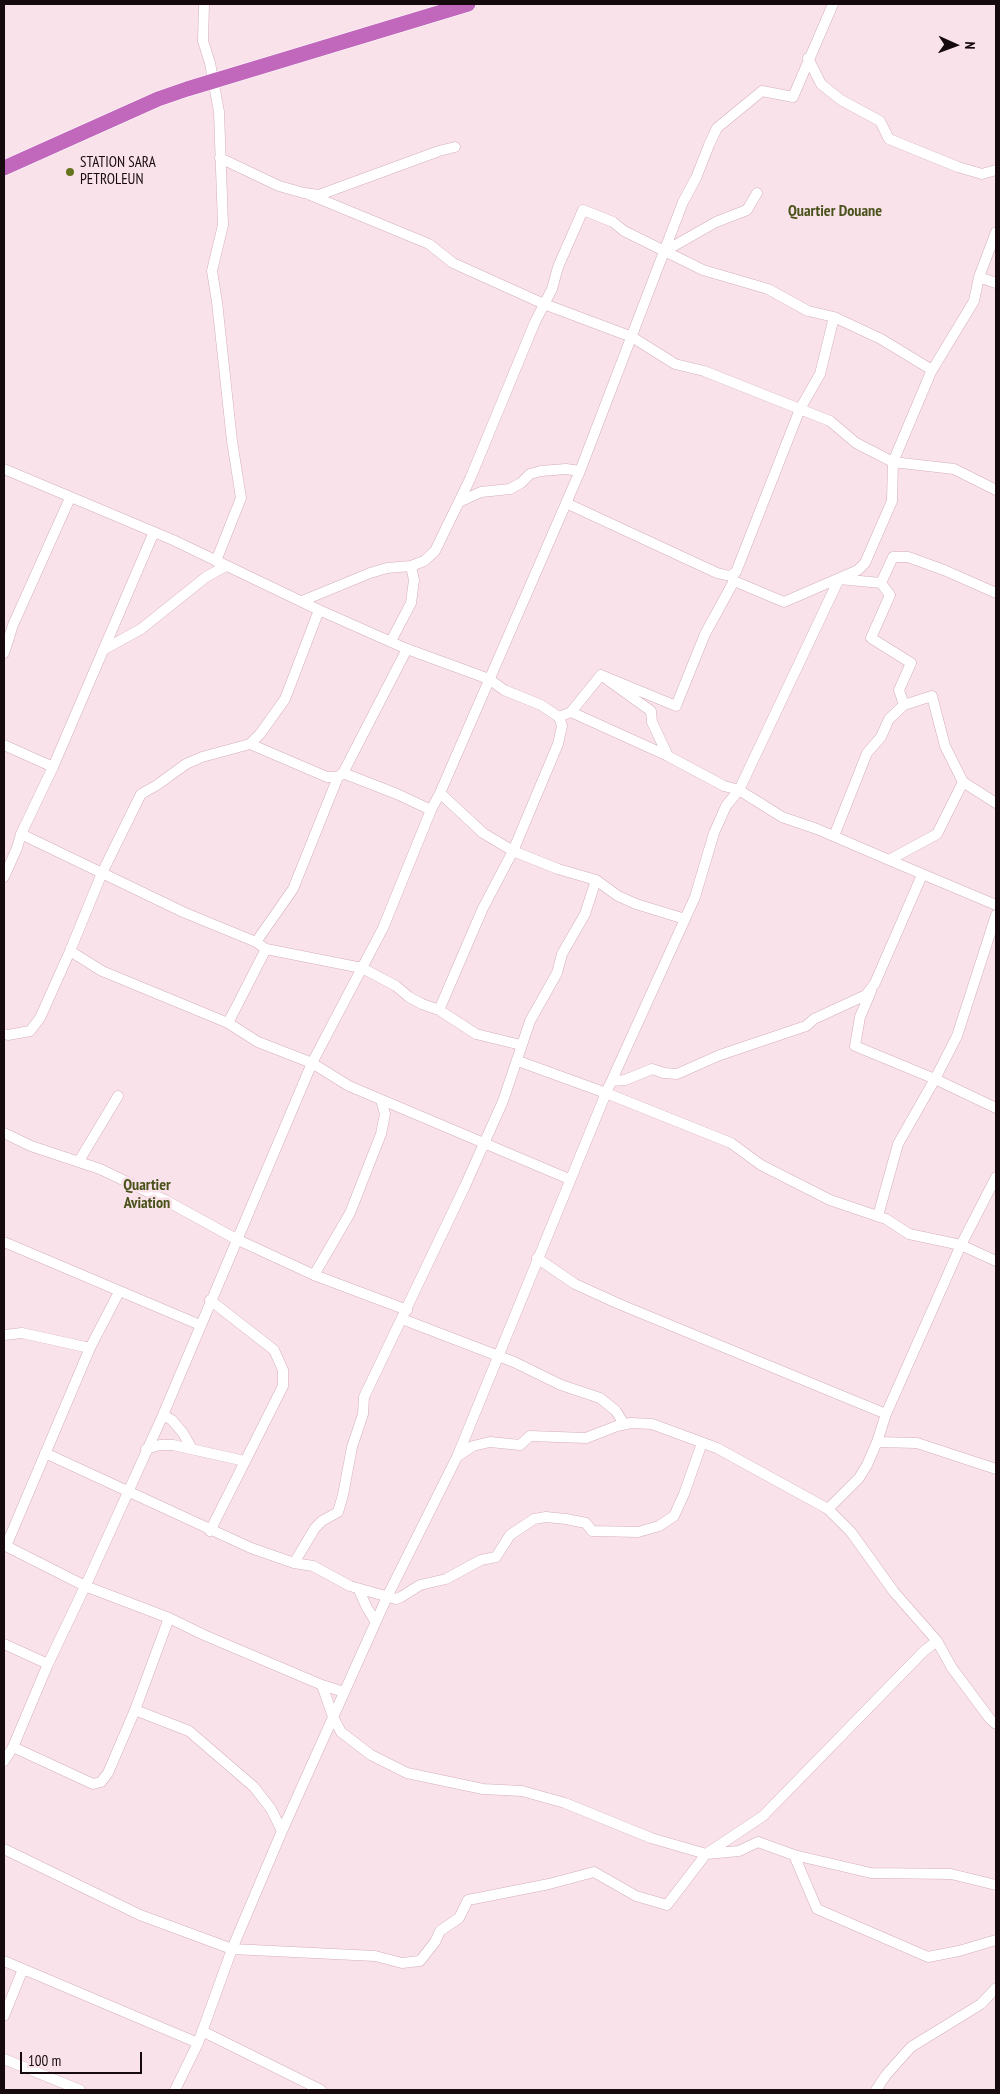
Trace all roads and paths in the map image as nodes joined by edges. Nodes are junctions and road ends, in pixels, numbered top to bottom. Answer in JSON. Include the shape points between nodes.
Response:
{"nodes":[{"id":1,"x":204,"y":4,"type":"edge"},
{"id":2,"x":468,"y":4,"type":"edge"},
{"id":3,"x":833,"y":4,"type":"edge"},
{"id":4,"x":808,"y":58,"type":"junction"},
{"id":5,"x":213,"y":79,"type":"junction"},
{"id":6,"x":455,"y":147,"type":"dead end"},
{"id":7,"x":220,"y":158,"type":"junction"},
{"id":8,"x":4,"y":168,"type":"edge"},
{"id":9,"x":996,"y":170,"type":"edge"},
{"id":10,"x":757,"y":192,"type":"dead end"},
{"id":11,"x":310,"y":194,"type":"junction"},
{"id":12,"x":996,"y":232,"type":"edge"},
{"id":13,"x":665,"y":251,"type":"junction"},
{"id":14,"x":979,"y":277,"type":"junction"},
{"id":15,"x":996,"y":283,"type":"edge"},
{"id":16,"x":544,"y":304,"type":"junction"},
{"id":17,"x":834,"y":318,"type":"junction"},
{"id":18,"x":632,"y":337,"type":"junction"},
{"id":19,"x":932,"y":370,"type":"junction"},
{"id":20,"x":800,"y":410,"type":"junction"},
{"id":21,"x":893,"y":462,"type":"junction"},
{"id":22,"x":4,"y":469,"type":"edge"},
{"id":23,"x":580,"y":471,"type":"junction"},
{"id":24,"x":996,"y":490,"type":"edge"},
{"id":25,"x":70,"y":498,"type":"junction"},
{"id":26,"x":459,"y":502,"type":"junction"},
{"id":27,"x":566,"y":503,"type":"junction"},
{"id":28,"x":154,"y":532,"type":"junction"},
{"id":29,"x":221,"y":564,"type":"junction"},
{"id":30,"x":411,"y":566,"type":"junction"},
{"id":31,"x":839,"y":579,"type":"junction"},
{"id":32,"x":881,"y":583,"type":"junction"},
{"id":33,"x":996,"y":593,"type":"edge"},
{"id":34,"x":302,"y":601,"type":"junction"},
{"id":35,"x":319,"y":610,"type":"junction"},
{"id":36,"x":391,"y":641,"type":"junction"},
{"id":37,"x":407,"y":649,"type":"junction"},
{"id":38,"x":103,"y":650,"type":"junction"},
{"id":39,"x":4,"y":653,"type":"edge"},
{"id":40,"x":601,"y":675,"type":"junction"},
{"id":41,"x":489,"y":679,"type":"junction"},
{"id":42,"x":904,"y":705,"type":"junction"},
{"id":43,"x":571,"y":712,"type":"junction"},
{"id":44,"x":559,"y":717,"type":"junction"},
{"id":45,"x":250,"y":744,"type":"junction"},
{"id":46,"x":4,"y":745,"type":"edge"},
{"id":47,"x":668,"y":756,"type":"junction"},
{"id":48,"x":53,"y":767,"type":"junction"},
{"id":49,"x":341,"y":775,"type":"junction"},
{"id":50,"x":963,"y":782,"type":"junction"},
{"id":51,"x":739,"y":790,"type":"junction"},
{"id":52,"x":440,"y":793,"type":"junction"},
{"id":53,"x":996,"y":803,"type":"edge"},
{"id":54,"x":431,"y":810,"type":"junction"},
{"id":55,"x":20,"y":834,"type":"junction"},
{"id":56,"x":834,"y":836,"type":"junction"},
{"id":57,"x":512,"y":852,"type":"junction"},
{"id":58,"x":889,"y":860,"type":"junction"},
{"id":59,"x":102,"y":873,"type":"junction"},
{"id":60,"x":922,"y":875,"type":"junction"},
{"id":61,"x":4,"y":877,"type":"edge"},
{"id":62,"x":596,"y":880,"type":"junction"},
{"id":63,"x":996,"y":905,"type":"edge"},
{"id":64,"x":996,"y":914,"type":"edge"},
{"id":65,"x":685,"y":919,"type":"junction"},
{"id":66,"x":256,"y":942,"type":"junction"},
{"id":67,"x":266,"y":949,"type":"junction"},
{"id":68,"x":70,"y":951,"type":"junction"},
{"id":69,"x":362,"y":968,"type":"junction"},
{"id":70,"x":875,"y":982,"type":"junction"},
{"id":71,"x":439,"y":1010,"type":"junction"},
{"id":72,"x":228,"y":1023,"type":"junction"},
{"id":73,"x":4,"y":1034,"type":"edge"},
{"id":74,"x":521,"y":1046,"type":"junction"},
{"id":75,"x":518,"y":1061,"type":"junction"},
{"id":76,"x":312,"y":1063,"type":"junction"},
{"id":77,"x":935,"y":1079,"type":"junction"},
{"id":78,"x":612,"y":1081,"type":"junction"},
{"id":79,"x":606,"y":1093,"type":"junction"},
{"id":80,"x":118,"y":1096,"type":"dead end"},
{"id":81,"x":381,"y":1100,"type":"junction"},
{"id":82,"x":996,"y":1108,"type":"edge"},
{"id":83,"x":4,"y":1133,"type":"edge"},
{"id":84,"x":484,"y":1142,"type":"junction"},
{"id":85,"x":79,"y":1161,"type":"junction"},
{"id":86,"x":996,"y":1177,"type":"edge"},
{"id":87,"x":570,"y":1179,"type":"junction"},
{"id":88,"x":878,"y":1216,"type":"junction"},
{"id":89,"x":236,"y":1239,"type":"junction"},
{"id":90,"x":4,"y":1242,"type":"edge"},
{"id":91,"x":961,"y":1245,"type":"junction"},
{"id":92,"x":537,"y":1258,"type":"junction"},
{"id":93,"x":996,"y":1261,"type":"edge"},
{"id":94,"x":314,"y":1275,"type":"junction"},
{"id":95,"x":118,"y":1292,"type":"junction"},
{"id":96,"x":210,"y":1300,"type":"junction"},
{"id":97,"x":405,"y":1314,"type":"junction"},
{"id":98,"x":200,"y":1325,"type":"junction"},
{"id":99,"x":4,"y":1335,"type":"edge"},
{"id":100,"x":90,"y":1348,"type":"junction"},
{"id":101,"x":498,"y":1357,"type":"junction"},
{"id":102,"x":886,"y":1414,"type":"junction"},
{"id":103,"x":163,"y":1415,"type":"junction"},
{"id":104,"x":624,"y":1424,"type":"junction"},
{"id":105,"x":877,"y":1442,"type":"junction"},
{"id":106,"x":702,"y":1443,"type":"junction"},
{"id":107,"x":146,"y":1449,"type":"junction"},
{"id":108,"x":192,"y":1449,"type":"junction"},
{"id":109,"x":45,"y":1453,"type":"junction"},
{"id":110,"x":458,"y":1457,"type":"junction"},
{"id":111,"x":245,"y":1461,"type":"junction"},
{"id":112,"x":996,"y":1469,"type":"edge"},
{"id":113,"x":128,"y":1492,"type":"junction"},
{"id":114,"x":828,"y":1509,"type":"junction"},
{"id":115,"x":210,"y":1531,"type":"junction"},
{"id":116,"x":5,"y":1545,"type":"edge"},
{"id":117,"x":294,"y":1563,"type":"junction"},
{"id":118,"x":85,"y":1586,"type":"junction"},
{"id":119,"x":359,"y":1590,"type":"junction"},
{"id":120,"x":386,"y":1596,"type":"junction"},
{"id":121,"x":169,"y":1618,"type":"junction"},
{"id":122,"x":376,"y":1621,"type":"junction"},
{"id":123,"x":937,"y":1641,"type":"junction"},
{"id":124,"x":4,"y":1644,"type":"edge"},
{"id":125,"x":48,"y":1664,"type":"junction"},
{"id":126,"x":322,"y":1685,"type":"junction"},
{"id":127,"x":344,"y":1692,"type":"junction"},
{"id":128,"x":135,"y":1710,"type":"junction"},
{"id":129,"x":333,"y":1717,"type":"junction"},
{"id":130,"x":996,"y":1724,"type":"edge"},
{"id":131,"x":12,"y":1747,"type":"junction"},
{"id":132,"x":4,"y":1761,"type":"edge"},
{"id":133,"x":282,"y":1831,"type":"junction"},
{"id":134,"x":4,"y":1848,"type":"edge"},
{"id":135,"x":706,"y":1854,"type":"junction"},
{"id":136,"x":794,"y":1855,"type":"junction"},
{"id":137,"x":996,"y":1885,"type":"edge"},
{"id":138,"x":996,"y":1940,"type":"edge"},
{"id":139,"x":232,"y":1949,"type":"junction"},
{"id":140,"x":4,"y":1961,"type":"edge"},
{"id":141,"x":23,"y":1969,"type":"junction"},
{"id":142,"x":996,"y":1988,"type":"edge"},
{"id":143,"x":4,"y":2016,"type":"edge"},
{"id":144,"x":202,"y":2031,"type":"junction"},
{"id":145,"x":198,"y":2043,"type":"junction"},
{"id":146,"x":4,"y":2059,"type":"edge"},
{"id":147,"x":80,"y":2090,"type":"edge"},
{"id":148,"x":175,"y":2090,"type":"edge"},
{"id":149,"x":321,"y":2090,"type":"edge"},
{"id":150,"x":876,"y":2090,"type":"edge"}],
"edges":[{"from":1,"to":5,"type":"street","via":[[203,41]]},
{"from":2,"to":5,"type":"highway"},
{"from":3,"to":4,"type":"street"},
{"from":4,"to":9,"type":"street","via":[[821,84],[841,100],[880,121],[889,139],[982,174]]},
{"from":4,"to":13,"type":"street","via":[[793,97],[762,91],[717,128],[683,202]]},
{"from":5,"to":7,"type":"street","via":[[219,112]]},
{"from":5,"to":8,"type":"highway","via":[[158,99]]},
{"from":6,"to":11,"type":"street","via":[[326,194]]},
{"from":7,"to":11,"type":"street","via":[[279,186]]},
{"from":7,"to":29,"type":"street","via":[[223,224],[212,271],[241,498]]},
{"from":10,"to":13,"type":"street","via":[[747,210],[716,222]]},
{"from":11,"to":16,"type":"street","via":[[429,244],[454,263]]},
{"from":12,"to":14,"type":"street"},
{"from":13,"to":16,"type":"street","via":[[624,231],[613,222],[583,210]]},
{"from":13,"to":17,"type":"street","via":[[703,270],[768,289],[808,311]]},
{"from":13,"to":18,"type":"street"},
{"from":14,"to":15,"type":"street"},
{"from":14,"to":19,"type":"street","via":[[974,301]]},
{"from":16,"to":18,"type":"street"},
{"from":16,"to":26,"type":"street"},
{"from":17,"to":19,"type":"street","via":[[881,339]]},
{"from":17,"to":20,"type":"street","via":[[820,374]]},
{"from":18,"to":20,"type":"street","via":[[675,364],[704,371]]},
{"from":18,"to":23,"type":"street"},
{"from":19,"to":21,"type":"street"},
{"from":20,"to":21,"type":"street","via":[[830,421],[856,443]]},
{"from":20,"to":27,"type":"street","via":[[736,572],[730,576],[717,574]]},
{"from":21,"to":24,"type":"street","via":[[954,469]]},
{"from":21,"to":31,"type":"street","via":[[892,501],[868,554],[858,570]]},
{"from":22,"to":25,"type":"street"},
{"from":23,"to":26,"type":"street","via":[[541,471],[530,474],[510,489],[481,492]]},
{"from":23,"to":27,"type":"street"},
{"from":25,"to":28,"type":"street"},
{"from":25,"to":39,"type":"street","via":[[13,624]]},
{"from":26,"to":30,"type":"street","via":[[435,551],[424,561]]},
{"from":27,"to":41,"type":"street"},
{"from":28,"to":29,"type":"street"},
{"from":28,"to":38,"type":"street"},
{"from":29,"to":34,"type":"street"},
{"from":29,"to":38,"type":"street","via":[[141,629]]},
{"from":30,"to":34,"type":"street","via":[[370,573]]},
{"from":30,"to":36,"type":"street","via":[[414,580],[411,603]]},
{"from":31,"to":32,"type":"street"},
{"from":31,"to":40,"type":"street","via":[[784,602],[734,581],[705,634],[676,706]]},
{"from":31,"to":51,"type":"street"},
{"from":32,"to":33,"type":"street","via":[[893,558],[908,557]]},
{"from":32,"to":42,"type":"street","via":[[890,595],[871,638],[911,663],[899,690]]},
{"from":34,"to":35,"type":"street"},
{"from":35,"to":36,"type":"street"},
{"from":35,"to":45,"type":"street","via":[[280,708]]},
{"from":36,"to":37,"type":"street"},
{"from":37,"to":41,"type":"street"},
{"from":37,"to":49,"type":"street"},
{"from":38,"to":48,"type":"street"},
{"from":40,"to":43,"type":"street"},
{"from":40,"to":47,"type":"street","via":[[651,711],[652,722]]},
{"from":41,"to":44,"type":"street","via":[[504,690],[541,705]]},
{"from":41,"to":52,"type":"street"},
{"from":42,"to":50,"type":"street","via":[[932,696],[945,746]]},
{"from":42,"to":56,"type":"street","via":[[889,719],[881,737],[867,753]]},
{"from":43,"to":44,"type":"street"},
{"from":43,"to":47,"type":"street"},
{"from":44,"to":57,"type":"street","via":[[562,726],[558,744]]},
{"from":45,"to":49,"type":"street","via":[[327,777]]},
{"from":45,"to":59,"type":"street","via":[[186,764],[141,794]]},
{"from":46,"to":48,"type":"street"},
{"from":47,"to":51,"type":"street","via":[[724,786]]},
{"from":48,"to":55,"type":"street"},
{"from":49,"to":54,"type":"street","via":[[397,794]]},
{"from":49,"to":66,"type":"street","via":[[293,889]]},
{"from":50,"to":53,"type":"street"},
{"from":50,"to":58,"type":"street","via":[[938,834]]},
{"from":51,"to":56,"type":"street","via":[[782,817]]},
{"from":51,"to":65,"type":"street","via":[[726,806],[714,833]]},
{"from":52,"to":54,"type":"street"},
{"from":52,"to":57,"type":"street","via":[[483,833]]},
{"from":54,"to":69,"type":"street","via":[[383,928]]},
{"from":55,"to":59,"type":"street"},
{"from":55,"to":61,"type":"street"},
{"from":56,"to":58,"type":"street"},
{"from":57,"to":62,"type":"street"},
{"from":57,"to":71,"type":"street","via":[[483,908]]},
{"from":58,"to":60,"type":"street"},
{"from":59,"to":66,"type":"street"},
{"from":59,"to":68,"type":"street"},
{"from":60,"to":63,"type":"street"},
{"from":60,"to":70,"type":"street"},
{"from":62,"to":65,"type":"street","via":[[636,904]]},
{"from":62,"to":74,"type":"street","via":[[585,914],[562,954],[557,973],[530,1021]]},
{"from":64,"to":77,"type":"street","via":[[957,1036]]},
{"from":65,"to":78,"type":"street"},
{"from":66,"to":67,"type":"street"},
{"from":67,"to":69,"type":"street"},
{"from":67,"to":72,"type":"street"},
{"from":68,"to":72,"type":"street","via":[[102,971]]},
{"from":68,"to":73,"type":"street","via":[[40,1018],[30,1031]]},
{"from":69,"to":71,"type":"street","via":[[396,986],[409,997]]},
{"from":69,"to":76,"type":"street"},
{"from":70,"to":77,"type":"street","via":[[860,1017],[855,1046]]},
{"from":70,"to":78,"type":"street","via":[[866,995],[814,1019],[806,1026],[720,1055],[677,1074],[652,1069]]},
{"from":71,"to":74,"type":"street","via":[[476,1034]]},
{"from":72,"to":76,"type":"street","via":[[258,1042]]},
{"from":74,"to":75,"type":"street"},
{"from":75,"to":79,"type":"street"},
{"from":75,"to":84,"type":"street","via":[[504,1101]]},
{"from":76,"to":81,"type":"street","via":[[349,1086]]},
{"from":76,"to":89,"type":"street"},
{"from":77,"to":82,"type":"street"},
{"from":77,"to":88,"type":"street","via":[[898,1144]]},
{"from":78,"to":79,"type":"street"},
{"from":79,"to":87,"type":"street"},
{"from":79,"to":88,"type":"street","via":[[731,1144],[761,1165],[830,1200]]},
{"from":80,"to":85,"type":"street"},
{"from":81,"to":84,"type":"street"},
{"from":81,"to":94,"type":"street","via":[[385,1114],[381,1134],[350,1213]]},
{"from":83,"to":85,"type":"street","via":[[31,1146]]},
{"from":84,"to":87,"type":"street"},
{"from":84,"to":97,"type":"street"},
{"from":85,"to":89,"type":"street","via":[[165,1200]]},
{"from":86,"to":91,"type":"street"},
{"from":87,"to":92,"type":"street"},
{"from":88,"to":91,"type":"street","via":[[909,1234]]},
{"from":89,"to":94,"type":"street"},
{"from":89,"to":96,"type":"street"},
{"from":90,"to":95,"type":"street"},
{"from":91,"to":93,"type":"street"},
{"from":91,"to":102,"type":"street"},
{"from":92,"to":101,"type":"street"},
{"from":92,"to":102,"type":"street","via":[[575,1284],[619,1304]]},
{"from":94,"to":97,"type":"street"},
{"from":95,"to":98,"type":"street"},
{"from":95,"to":100,"type":"street"},
{"from":96,"to":98,"type":"street"},
{"from":96,"to":111,"type":"street","via":[[274,1350],[283,1370],[283,1386],[278,1400]]},
{"from":97,"to":101,"type":"street"},
{"from":97,"to":117,"type":"street","via":[[364,1397],[363,1414],[352,1447],[338,1512],[315,1528]]},
{"from":98,"to":103,"type":"street"},
{"from":99,"to":100,"type":"street","via":[[22,1333]]},
{"from":100,"to":109,"type":"street"},
{"from":101,"to":104,"type":"street","via":[[560,1385],[600,1398],[616,1411]]},
{"from":101,"to":110,"type":"street"},
{"from":102,"to":105,"type":"street"},
{"from":103,"to":107,"type":"street"},
{"from":103,"to":108,"type":"street","via":[[172,1420]]},
{"from":104,"to":106,"type":"street","via":[[652,1424]]},
{"from":104,"to":110,"type":"street","via":[[586,1438],[530,1436],[520,1445],[490,1442],[473,1446]]},
{"from":105,"to":112,"type":"street","via":[[917,1443]]},
{"from":105,"to":114,"type":"street","via":[[860,1478]]},
{"from":106,"to":114,"type":"street"},
{"from":106,"to":120,"type":"street","via":[[674,1516],[659,1526],[638,1532],[592,1531],[586,1523],[573,1520],[534,1519],[510,1535],[496,1556],[481,1560],[446,1579],[420,1585],[402,1598]]},
{"from":107,"to":108,"type":"street","via":[[160,1445]]},
{"from":107,"to":113,"type":"street"},
{"from":108,"to":111,"type":"street"},
{"from":109,"to":113,"type":"street"},
{"from":109,"to":116,"type":"street"},
{"from":110,"to":120,"type":"street"},
{"from":111,"to":115,"type":"street"},
{"from":113,"to":115,"type":"street"},
{"from":113,"to":118,"type":"street"},
{"from":114,"to":123,"type":"street","via":[[852,1532],[894,1592]]},
{"from":115,"to":117,"type":"street"},
{"from":116,"to":118,"type":"street"},
{"from":117,"to":119,"type":"street","via":[[313,1566]]},
{"from":118,"to":121,"type":"street"},
{"from":118,"to":125,"type":"street"},
{"from":119,"to":120,"type":"street"},
{"from":119,"to":122,"type":"street"},
{"from":120,"to":122,"type":"street"},
{"from":121,"to":126,"type":"street"},
{"from":121,"to":128,"type":"street"},
{"from":122,"to":127,"type":"street"},
{"from":123,"to":130,"type":"street","via":[[952,1668]]},
{"from":123,"to":135,"type":"street","via":[[763,1816]]},
{"from":124,"to":125,"type":"street"},
{"from":125,"to":131,"type":"street"},
{"from":126,"to":127,"type":"street"},
{"from":126,"to":129,"type":"street"},
{"from":127,"to":129,"type":"street"},
{"from":128,"to":131,"type":"street","via":[[108,1773],[100,1782],[93,1784]]},
{"from":128,"to":133,"type":"street","via":[[190,1731],[254,1788],[271,1809]]},
{"from":129,"to":133,"type":"street"},
{"from":129,"to":135,"type":"street","via":[[341,1732],[371,1755],[407,1773],[483,1789],[522,1791],[565,1803],[650,1838]]},
{"from":131,"to":132,"type":"street"},
{"from":133,"to":139,"type":"street"},
{"from":134,"to":139,"type":"street","via":[[140,1915]]},
{"from":135,"to":136,"type":"street","via":[[739,1851],[758,1842]]},
{"from":135,"to":139,"type":"street","via":[[667,1905],[636,1896],[594,1872],[468,1900],[459,1918],[440,1931],[420,1961],[402,1963],[376,1956]]},
{"from":136,"to":137,"type":"street","via":[[871,1873],[951,1874]]},
{"from":136,"to":138,"type":"street","via":[[817,1908],[928,1957]]},
{"from":139,"to":144,"type":"street"},
{"from":140,"to":141,"type":"street"},
{"from":141,"to":143,"type":"street"},
{"from":141,"to":145,"type":"street"},
{"from":142,"to":150,"type":"street","via":[[981,2004],[911,2047]]},
{"from":144,"to":145,"type":"street"},
{"from":144,"to":149,"type":"street"},
{"from":145,"to":148,"type":"street"},
{"from":146,"to":147,"type":"street"}]}
